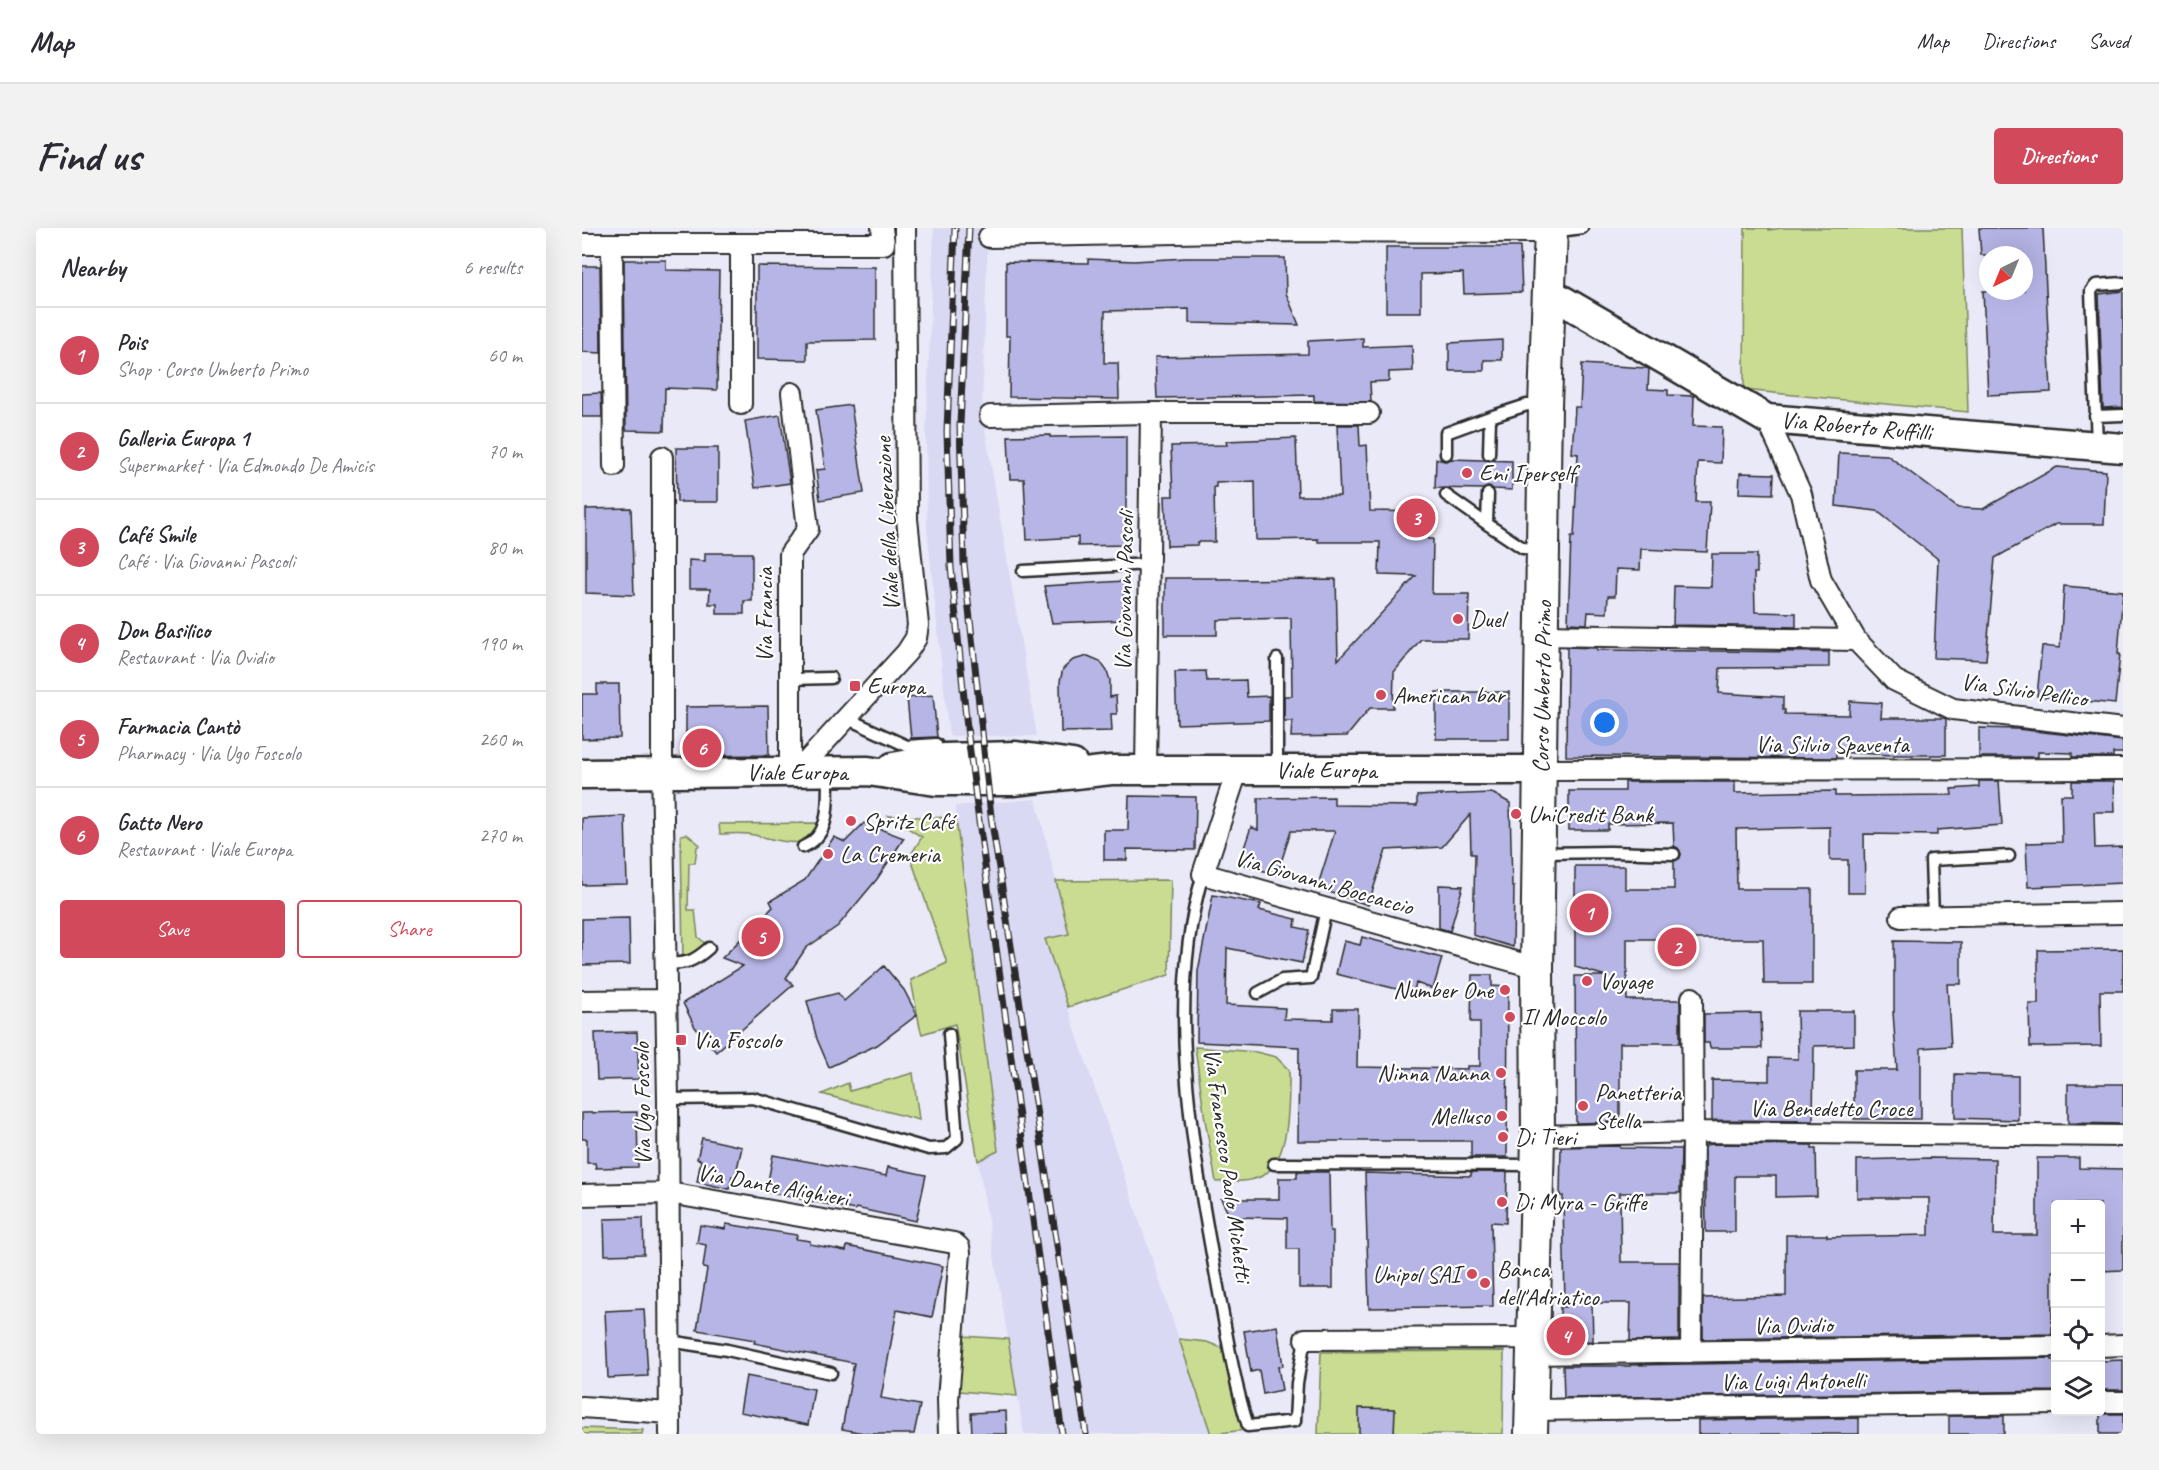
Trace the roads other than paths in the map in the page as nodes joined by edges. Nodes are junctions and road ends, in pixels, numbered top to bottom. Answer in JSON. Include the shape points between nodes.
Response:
{"nodes":[{"id":1,"x":905,"y":228,"type":"edge"},
{"id":2,"x":1582,"y":228,"type":"edge"},
{"id":3,"x":1272,"y":229,"type":"edge"},
{"id":4,"x":1551,"y":230,"type":"edge"},
{"id":5,"x":882,"y":231,"type":"edge"},
{"id":6,"x":989,"y":237,"type":"dead end"},
{"id":7,"x":582,"y":244,"type":"edge"},
{"id":8,"x":612,"y":244,"type":"junction"},
{"id":9,"x":741,"y":245,"type":"junction"},
{"id":10,"x":2123,"y":283,"type":"edge"},
{"id":11,"x":1550,"y":293,"type":"junction"},
{"id":12,"x":792,"y":393,"type":"dead end"},
{"id":13,"x":741,"y":404,"type":"dead end"},
{"id":14,"x":1545,"y":406,"type":"junction"},
{"id":15,"x":1151,"y":413,"type":"junction"},
{"id":16,"x":1369,"y":413,"type":"dead end"},
{"id":17,"x":2123,"y":415,"type":"edge"},
{"id":18,"x":990,"y":416,"type":"dead end"},
{"id":19,"x":2095,"y":416,"type":"junction"},
{"id":20,"x":1490,"y":417,"type":"junction"},
{"id":21,"x":1767,"y":419,"type":"junction"},
{"id":22,"x":2110,"y":447,"type":"edge"},
{"id":23,"x":1446,"y":454,"type":"dead end"},
{"id":24,"x":1489,"y":454,"type":"dead end"},
{"id":25,"x":662,"y":457,"type":"dead end"},
{"id":26,"x":614,"y":466,"type":"dead end"},
{"id":27,"x":1488,"y":494,"type":"dead end"},
{"id":28,"x":1446,"y":495,"type":"dead end"},
{"id":29,"x":1487,"y":524,"type":"junction"},
{"id":30,"x":1544,"y":550,"type":"junction"},
{"id":31,"x":1149,"y":564,"type":"junction"},
{"id":32,"x":1023,"y":571,"type":"dead end"},
{"id":33,"x":1543,"y":635,"type":"junction"},
{"id":34,"x":1856,"y":640,"type":"junction"},
{"id":35,"x":1277,"y":659,"type":"dead end"},
{"id":36,"x":831,"y":678,"type":"dead end"},
{"id":37,"x":790,"y":679,"type":"junction"},
{"id":38,"x":846,"y":718,"type":"junction"},
{"id":39,"x":2123,"y":729,"type":"edge"},
{"id":40,"x":936,"y":744,"type":"dead end"},
{"id":41,"x":2123,"y":769,"type":"edge"},
{"id":42,"x":1146,"y":770,"type":"junction"},
{"id":43,"x":1540,"y":770,"type":"junction"},
{"id":44,"x":828,"y":771,"type":"junction"},
{"id":45,"x":1237,"y":771,"type":"junction"},
{"id":46,"x":1277,"y":771,"type":"junction"},
{"id":47,"x":794,"y":772,"type":"junction"},
{"id":48,"x":662,"y":773,"type":"junction"},
{"id":49,"x":582,"y":774,"type":"edge"},
{"id":50,"x":803,"y":848,"type":"dead end"},
{"id":51,"x":1539,"y":853,"type":"junction"},
{"id":52,"x":1674,"y":854,"type":"dead end"},
{"id":53,"x":2009,"y":856,"type":"dead end"},
{"id":54,"x":1203,"y":874,"type":"junction"},
{"id":55,"x":1326,"y":909,"type":"junction"},
{"id":56,"x":2123,"y":912,"type":"edge"},
{"id":57,"x":1933,"y":916,"type":"junction"},
{"id":58,"x":1901,"y":917,"type":"dead end"},
{"id":59,"x":709,"y":948,"type":"dead end"},
{"id":60,"x":665,"y":964,"type":"junction"},
{"id":61,"x":1537,"y":968,"type":"junction"},
{"id":62,"x":1258,"y":993,"type":"dead end"},
{"id":63,"x":1692,"y":998,"type":"dead end"},
{"id":64,"x":665,"y":1000,"type":"junction"},
{"id":65,"x":582,"y":1001,"type":"edge"},
{"id":66,"x":949,"y":1034,"type":"dead end"},
{"id":67,"x":669,"y":1099,"type":"junction"},
{"id":68,"x":1693,"y":1132,"type":"junction"},
{"id":69,"x":2123,"y":1136,"type":"edge"},
{"id":70,"x":1537,"y":1150,"type":"junction"},
{"id":71,"x":1274,"y":1164,"type":"dead end"},
{"id":72,"x":669,"y":1193,"type":"junction"},
{"id":73,"x":582,"y":1195,"type":"edge"},
{"id":74,"x":1305,"y":1339,"type":"joint"},
{"id":75,"x":669,"y":1341,"type":"junction"},
{"id":76,"x":2123,"y":1345,"type":"edge"},
{"id":77,"x":1532,"y":1346,"type":"junction"},
{"id":78,"x":2051,"y":1346,"type":"edge"},
{"id":79,"x":2105,"y":1346,"type":"edge"},
{"id":80,"x":1690,"y":1352,"type":"junction"},
{"id":81,"x":831,"y":1372,"type":"dead end"},
{"id":82,"x":2105,"y":1402,"type":"edge"},
{"id":83,"x":2123,"y":1402,"type":"edge"},
{"id":84,"x":2051,"y":1403,"type":"edge"},
{"id":85,"x":582,"y":1407,"type":"edge"},
{"id":86,"x":670,"y":1413,"type":"junction"},
{"id":87,"x":1532,"y":1422,"type":"edge"},
{"id":88,"x":1273,"y":1429,"type":"edge"},
{"id":89,"x":670,"y":1434,"type":"edge"},
{"id":90,"x":950,"y":1434,"type":"edge"}],
"edges":[{"from":1,"to":38,"type":"street","name":"Viale della Liberazione","via":[[907,519],[918,625],[916,638],[907,652]]},
{"from":2,"to":4,"type":"lane"},
{"from":3,"to":4,"type":"street"},
{"from":3,"to":6,"type":"street"},
{"from":4,"to":11,"type":"main road","name":"Corso Umberto Primo"},
{"from":5,"to":9,"type":"street","via":[[884,244]]},
{"from":7,"to":8,"type":"street"},
{"from":8,"to":9,"type":"street"},
{"from":8,"to":26,"type":"street"},
{"from":9,"to":13,"type":"street"},
{"from":10,"to":19,"type":"lane","via":[[2096,285],[2091,291]]},
{"from":11,"to":14,"type":"main road","name":"Corso Umberto Primo"},
{"from":11,"to":21,"type":"street","name":"Via Roberto Ruffilli"},
{"from":12,"to":37,"type":"street","name":"Via Francia","via":[[808,529],[790,554]]},
{"from":14,"to":20,"type":"lane","via":[[1527,405]]},
{"from":14,"to":30,"type":"main road","name":"Corso Umberto Primo"},
{"from":15,"to":16,"type":"street"},
{"from":15,"to":18,"type":"street"},
{"from":15,"to":31,"type":"street","name":"Via Giovanni Pascoli"},
{"from":17,"to":19,"type":"lane"},
{"from":19,"to":22,"type":"lane"},
{"from":20,"to":23,"type":"lane","via":[[1446,433]]},
{"from":20,"to":24,"type":"lane"},
{"from":21,"to":22,"type":"street","name":"Via Roberto Ruffilli"},
{"from":21,"to":34,"type":"street","name":"Via Silvio Pellico","via":[[1801,494],[1821,580]]},
{"from":25,"to":48,"type":"street","name":"Via Ugo Foscolo"},
{"from":27,"to":29,"type":"lane"},
{"from":28,"to":29,"type":"lane"},
{"from":29,"to":30,"type":"lane","via":[[1523,548]]},
{"from":30,"to":33,"type":"main road","name":"Corso Umberto Primo"},
{"from":31,"to":32,"type":"lane"},
{"from":31,"to":42,"type":"street","name":"Via Giovanni Pascoli"},
{"from":33,"to":34,"type":"street"},
{"from":33,"to":43,"type":"main road","name":"Corso Umberto Primo"},
{"from":34,"to":39,"type":"street","name":"Via Silvio Pellico","via":[[1894,680],[1953,709]]},
{"from":35,"to":46,"type":"lane"},
{"from":36,"to":37,"type":"lane"},
{"from":37,"to":47,"type":"street","name":"Via Francia"},
{"from":38,"to":40,"type":"lane","via":[[907,746]]},
{"from":38,"to":47,"type":"street","name":"Viale della Liberazione"},
{"from":41,"to":43,"type":"street","name":"Via Silvio Spaventa"},
{"from":42,"to":44,"type":"street","name":"Viale Europa","via":[[1111,770],[1016,756],[944,758],[868,771]]},
{"from":42,"to":45,"type":"street","name":"Viale Europa"},
{"from":43,"to":46,"type":"street","name":"Viale Europa"},
{"from":43,"to":51,"type":"main road","name":"Corso Umberto Primo"},
{"from":44,"to":47,"type":"street","name":"Viale Europa"},
{"from":44,"to":50,"type":"lane","via":[[825,822],[817,840]]},
{"from":45,"to":46,"type":"street","name":"Viale Europa"},
{"from":45,"to":54,"type":"street","name":"Via Giovanni Boccaccio"},
{"from":47,"to":48,"type":"street","name":"Viale Europa"},
{"from":48,"to":49,"type":"street","name":"Viale Europa"},
{"from":48,"to":60,"type":"street","name":"Via Ugo Foscolo"},
{"from":51,"to":52,"type":"lane"},
{"from":51,"to":61,"type":"main road","name":"Corso Umberto Primo"},
{"from":53,"to":57,"type":"lane","via":[[1931,860]]},
{"from":54,"to":55,"type":"street","name":"Via Giovanni Boccaccio"},
{"from":54,"to":88,"type":"lane","name":"Via Francesco Paolo Michetti","via":[[1185,978],[1187,1088],[1232,1369],[1248,1426]]},
{"from":55,"to":61,"type":"street","name":"Via Giovanni Boccaccio"},
{"from":55,"to":62,"type":"lane","via":[[1311,978],[1282,980]]},
{"from":56,"to":57,"type":"street"},
{"from":57,"to":58,"type":"street"},
{"from":59,"to":60,"type":"lane","via":[[686,963]]},
{"from":60,"to":64,"type":"street","name":"Via Ugo Foscolo"},
{"from":61,"to":70,"type":"main road","name":"Corso Umberto Primo"},
{"from":63,"to":68,"type":"street"},
{"from":64,"to":65,"type":"street"},
{"from":64,"to":67,"type":"street","name":"Via Ugo Foscolo"},
{"from":66,"to":67,"type":"lane","via":[[957,1139],[946,1148],[929,1149],[753,1098]]},
{"from":67,"to":72,"type":"street","name":"Via Ugo Foscolo"},
{"from":68,"to":69,"type":"street","name":"Via Benedetto Croce"},
{"from":68,"to":70,"type":"street","name":"Via Benedetto Croce"},
{"from":68,"to":80,"type":"street"},
{"from":70,"to":71,"type":"lane"},
{"from":70,"to":77,"type":"main road","name":"Corso Umberto Primo"},
{"from":72,"to":73,"type":"street","name":"Via Dante Alighieri"},
{"from":72,"to":75,"type":"street","name":"Via Ugo Foscolo"},
{"from":72,"to":90,"type":"street","name":"Via Dante Alighieri","via":[[954,1243],[960,1253],[948,1399]]},
{"from":74,"to":77,"type":"street"},
{"from":74,"to":88,"type":"lane","via":[[1295,1421]]},
{"from":75,"to":81,"type":"lane"},
{"from":75,"to":86,"type":"street","name":"Via Ugo Foscolo"},
{"from":76,"to":79,"type":"street"},
{"from":77,"to":80,"type":"street","name":"Via Ovidio"},
{"from":77,"to":87,"type":"main road","name":"Corso Umberto Primo"},
{"from":78,"to":80,"type":"street","name":"Via Ovidio"},
{"from":82,"to":83,"type":"street"},
{"from":84,"to":87,"type":"street","name":"Via Luigi Antonelli"},
{"from":85,"to":86,"type":"street"},
{"from":86,"to":89,"type":"street","name":"Via Ugo Foscolo"}]}
